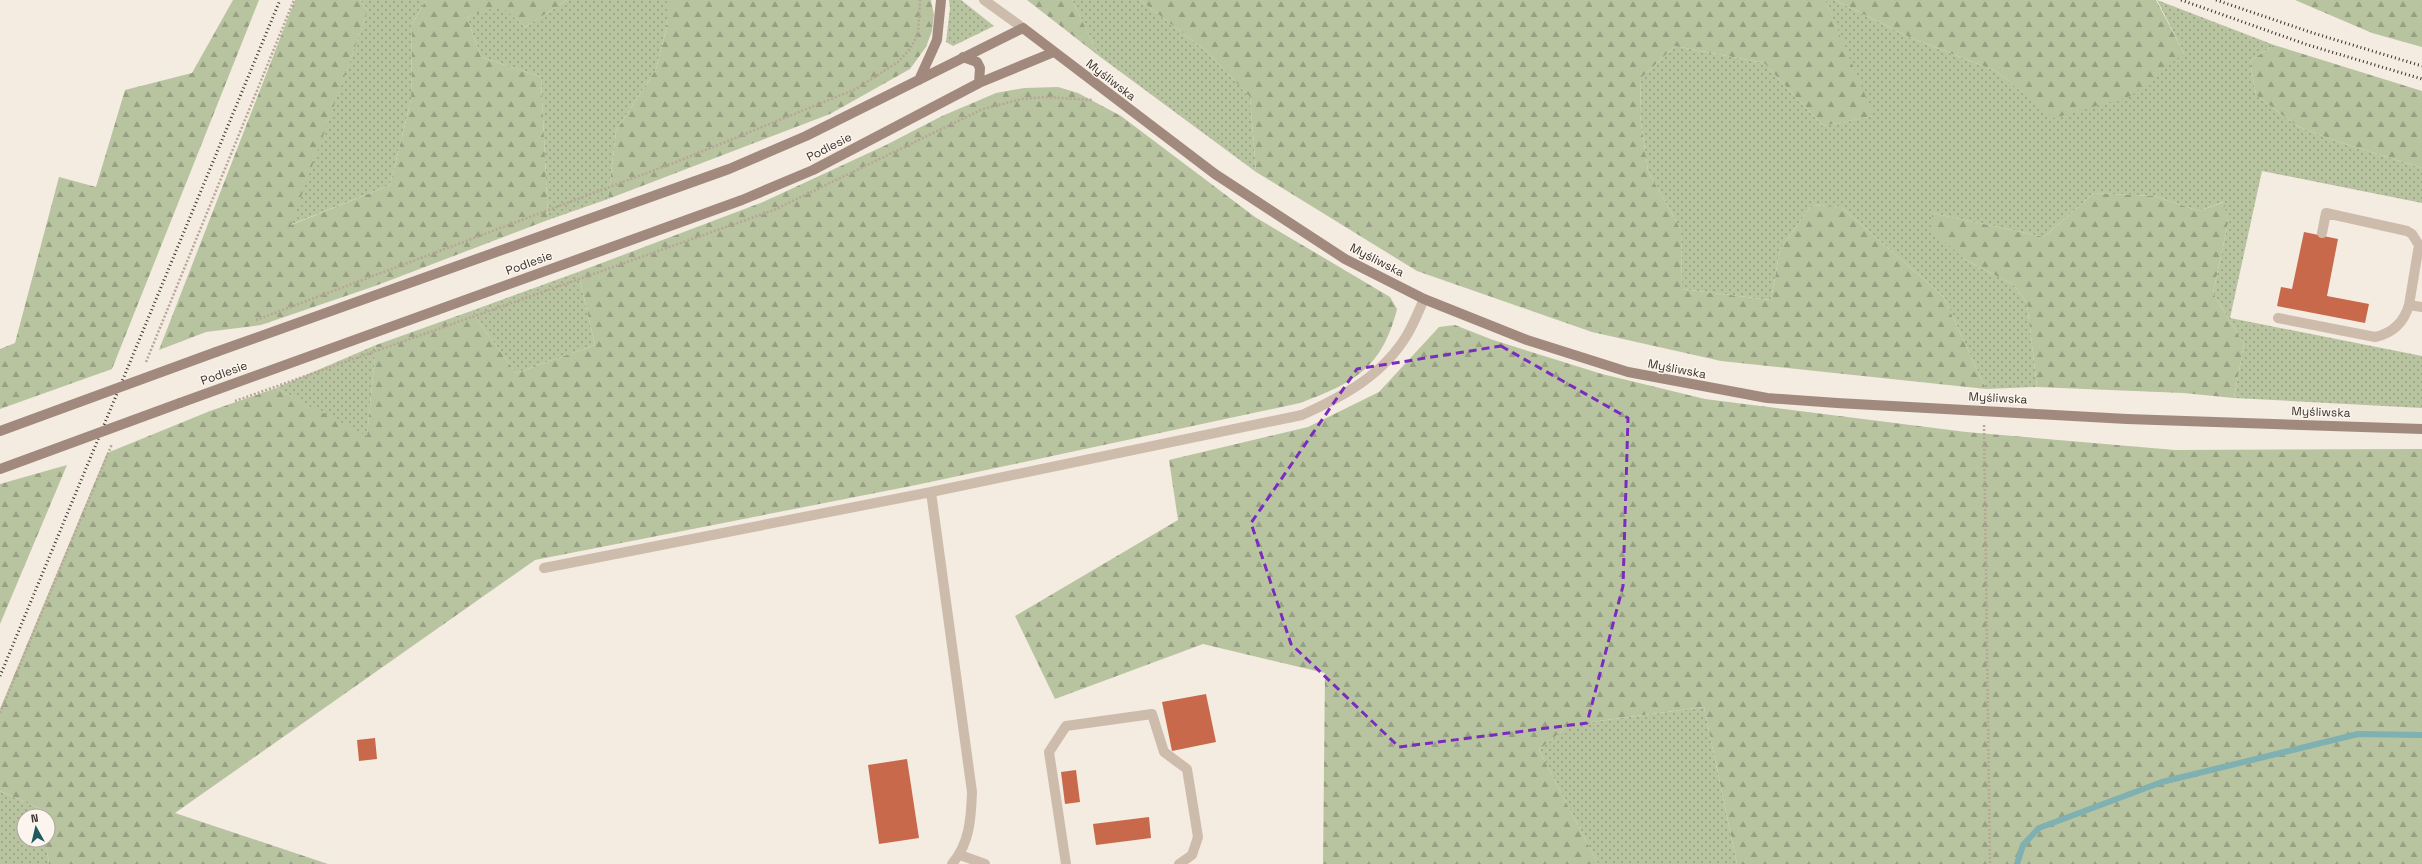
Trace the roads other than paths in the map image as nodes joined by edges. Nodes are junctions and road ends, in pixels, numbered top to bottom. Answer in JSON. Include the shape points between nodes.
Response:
{"nodes":[{"id":1,"x":941,"y":0,"type":"edge"},
{"id":2,"x":984,"y":0,"type":"edge"},
{"id":3,"x":1024,"y":28,"type":"junction"},
{"id":4,"x":1054,"y":52,"type":"junction"},
{"id":5,"x":963,"y":57,"type":"junction"},
{"id":6,"x":919,"y":80,"type":"junction"},
{"id":7,"x":979,"y":83,"type":"junction"},
{"id":8,"x":2322,"y":233,"type":"dead end"},
{"id":9,"x":1424,"y":299,"type":"junction"},
{"id":10,"x":2409,"y":305,"type":"junction"},
{"id":11,"x":2422,"y":308,"type":"edge"},
{"id":12,"x":2278,"y":318,"type":"dead end"},
{"id":13,"x":2422,"y":429,"type":"edge"},
{"id":14,"x":0,"y":431,"type":"edge"},
{"id":15,"x":0,"y":469,"type":"edge"},
{"id":16,"x":931,"y":492,"type":"junction"},
{"id":17,"x":544,"y":568,"type":"dead end"},
{"id":18,"x":960,"y":855,"type":"junction"},
{"id":19,"x":952,"y":864,"type":"edge"},
{"id":20,"x":985,"y":864,"type":"edge"},
{"id":21,"x":1066,"y":864,"type":"edge"},
{"id":22,"x":1179,"y":864,"type":"edge"}],
"edges":[{"from":1,"to":6,"type":"street","via":[[937,40]]},
{"from":2,"to":3,"type":"street"},
{"from":3,"to":4,"type":"street","name":"Myśliwska"},
{"from":3,"to":5,"type":"street","name":"Podlesie"},
{"from":4,"to":7,"type":"street","name":"Podlesie"},
{"from":4,"to":9,"type":"street","name":"Myśliwska","via":[[1266,210],[1345,259]]},
{"from":5,"to":6,"type":"street","name":"Podlesie"},
{"from":5,"to":7,"type":"street","via":[[977,62],[980,68]]},
{"from":6,"to":14,"type":"street","name":"Podlesie","bridge":true,"via":[[806,136],[729,169]]},
{"from":7,"to":15,"type":"street","name":"Podlesie","bridge":true,"via":[[813,170],[742,200]]},
{"from":8,"to":10,"type":"street","via":[[2326,213],[2407,230],[2412,234],[2419,246]]},
{"from":9,"to":13,"type":"street","name":"Myśliwska","via":[[1526,340],[1628,372],[1767,398],[2127,419]]},
{"from":9,"to":16,"type":"street","via":[[1407,334],[1392,357],[1367,381],[1336,400],[1302,415]]},
{"from":10,"to":11,"type":"street"},
{"from":10,"to":12,"type":"street","via":[[2406,317],[2396,328],[2376,337]]},
{"from":16,"to":17,"type":"street"},
{"from":16,"to":18,"type":"street","via":[[972,792],[971,822]]},
{"from":18,"to":19,"type":"street"},
{"from":18,"to":20,"type":"street"},
{"from":21,"to":22,"type":"street","via":[[1049,752],[1066,726],[1152,714],[1164,752],[1188,770],[1198,837],[1192,855]]}]}
